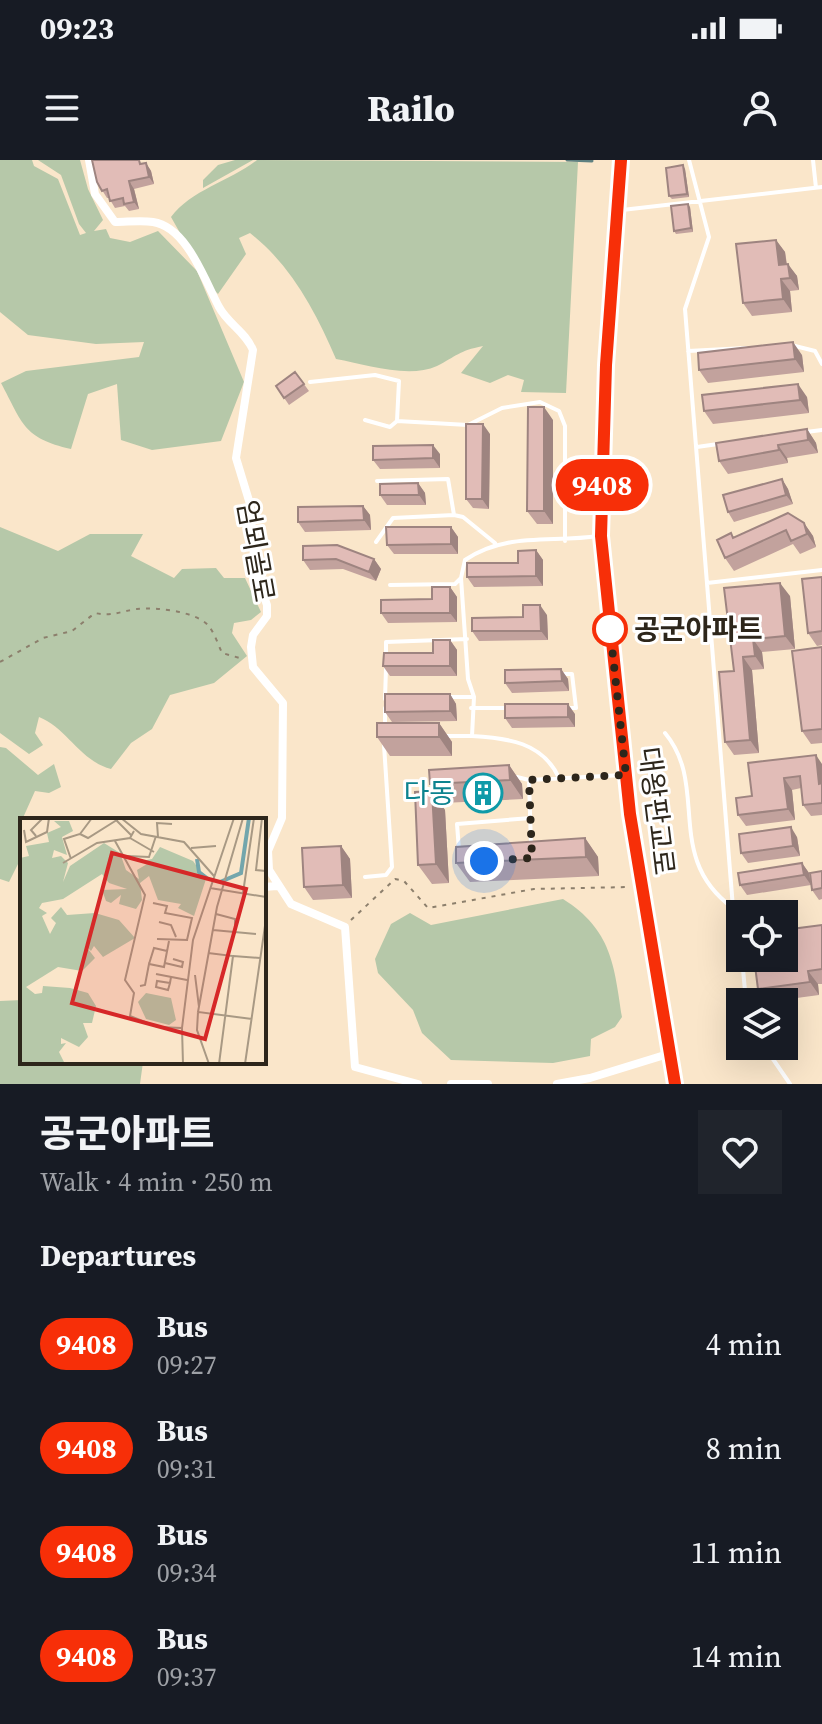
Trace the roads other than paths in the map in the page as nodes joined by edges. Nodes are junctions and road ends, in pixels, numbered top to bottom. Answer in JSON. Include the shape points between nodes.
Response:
{"nodes":[{"id":1,"x":89,"y":160,"type":"edge"},
{"id":2,"x":621,"y":160,"type":"edge"},
{"id":3,"x":689,"y":160,"type":"edge"},
{"id":4,"x":813,"y":160,"type":"edge"},
{"id":5,"x":819,"y":188,"type":"edge"},
{"id":6,"x":699,"y":201,"type":"junction"},
{"id":7,"x":616,"y":211,"type":"junction"},
{"id":8,"x":784,"y":346,"type":"edge"},
{"id":9,"x":752,"y":347,"type":"edge"},
{"id":10,"x":688,"y":351,"type":"junction"},
{"id":11,"x":822,"y":364,"type":"edge"},
{"id":12,"x":310,"y":382,"type":"dead end"},
{"id":13,"x":365,"y":420,"type":"dead end"},
{"id":14,"x":397,"y":421,"type":"junction"},
{"id":15,"x":822,"y":430,"type":"edge"},
{"id":16,"x":791,"y":434,"type":"edge"},
{"id":17,"x":729,"y":443,"type":"edge"},
{"id":18,"x":697,"y":447,"type":"junction"},
{"id":19,"x":377,"y":481,"type":"dead end"},
{"id":20,"x":454,"y":515,"type":"junction"},
{"id":21,"x":601,"y":536,"type":"junction"},
{"id":22,"x":565,"y":541,"type":"junction"},
{"id":23,"x":376,"y":542,"type":"dead end"},
{"id":24,"x":497,"y":544,"type":"junction"},
{"id":25,"x":822,"y":570,"type":"edge"},
{"id":26,"x":461,"y":578,"type":"junction"},
{"id":27,"x":707,"y":583,"type":"junction"},
{"id":28,"x":390,"y":585,"type":"dead end"},
{"id":29,"x":467,"y":639,"type":"junction"},
{"id":30,"x":543,"y":673,"type":"edge"},
{"id":31,"x":444,"y":697,"type":"edge"},
{"id":32,"x":474,"y":697,"type":"junction"},
{"id":33,"x":385,"y":698,"type":"junction"},
{"id":34,"x":400,"y":698,"type":"edge"},
{"id":35,"x":471,"y":708,"type":"junction"},
{"id":36,"x":516,"y":708,"type":"edge"},
{"id":37,"x":561,"y":708,"type":"edge"},
{"id":38,"x":665,"y":733,"type":"dead end"},
{"id":39,"x":443,"y":736,"type":"edge"},
{"id":40,"x":472,"y":736,"type":"junction"},
{"id":41,"x":626,"y":775,"type":"junction"},
{"id":42,"x":515,"y":777,"type":"dead end"},
{"id":43,"x":559,"y":778,"type":"junction"},
{"id":44,"x":529,"y":780,"type":"junction"},
{"id":45,"x":531,"y":818,"type":"junction"},
{"id":46,"x":532,"y":858,"type":"edge"},
{"id":47,"x":460,"y":862,"type":"edge"},
{"id":48,"x":365,"y":877,"type":"dead end"},
{"id":49,"x":277,"y":886,"type":"junction"},
{"id":50,"x":266,"y":887,"type":"edge"},
{"id":51,"x":732,"y":900,"type":"edge"},
{"id":52,"x":726,"y":902,"type":"edge"},
{"id":53,"x":668,"y":1054,"type":"junction"},
{"id":54,"x":774,"y":1060,"type":"edge"},
{"id":55,"x":418,"y":1084,"type":"edge"},
{"id":56,"x":451,"y":1084,"type":"edge"},
{"id":57,"x":488,"y":1084,"type":"edge"},
{"id":58,"x":557,"y":1084,"type":"edge"},
{"id":59,"x":675,"y":1084,"type":"edge"},
{"id":60,"x":790,"y":1084,"type":"edge"}],
"edges":[{"from":1,"to":49,"type":"street","name":"엄뫼골로","via":[[95,194],[115,222],[166,226],[192,253],[218,306],[247,335],[253,350],[236,458],[250,504],[255,571],[267,605],[267,616],[253,635],[253,667],[283,703],[282,818],[268,851]]},
{"from":2,"to":7,"type":"main road","name":"대왕판교로"},
{"from":3,"to":6,"type":"lane"},
{"from":4,"to":5,"type":"lane"},
{"from":5,"to":6,"type":"lane"},
{"from":6,"to":7,"type":"lane"},
{"from":6,"to":10,"type":"lane","via":[[709,237],[685,309]]},
{"from":7,"to":21,"type":"main road","name":"대왕판교로"},
{"from":8,"to":11,"type":"lane","via":[[806,346]]},
{"from":9,"to":10,"type":"lane"},
{"from":10,"to":18,"type":"lane"},
{"from":12,"to":14,"type":"lane","via":[[375,375],[399,381]]},
{"from":13,"to":14,"type":"lane","via":[[390,427]]},
{"from":14,"to":22,"type":"lane","via":[[468,425],[502,408],[540,402],[559,411],[565,426]]},
{"from":15,"to":16,"type":"lane"},
{"from":17,"to":18,"type":"lane"},
{"from":18,"to":27,"type":"lane"},
{"from":19,"to":20,"type":"lane","via":[[448,479]]},
{"from":20,"to":23,"type":"lane","via":[[393,518]]},
{"from":20,"to":24,"type":"lane"},
{"from":21,"to":22,"type":"lane"},
{"from":21,"to":41,"type":"main road","name":"대왕판교로"},
{"from":22,"to":24,"type":"lane"},
{"from":24,"to":26,"type":"lane","via":[[465,560]]},
{"from":25,"to":27,"type":"lane"},
{"from":26,"to":28,"type":"lane","via":[[455,584]]},
{"from":26,"to":29,"type":"lane"},
{"from":27,"to":51,"type":"lane"},
{"from":29,"to":32,"type":"lane"},
{"from":29,"to":33,"type":"lane","via":[[386,642]]},
{"from":30,"to":37,"type":"lane","via":[[572,674],[576,708]]},
{"from":31,"to":32,"type":"lane"},
{"from":32,"to":35,"type":"lane"},
{"from":33,"to":34,"type":"lane"},
{"from":33,"to":48,"type":"lane","via":[[384,782],[392,867],[386,875]]},
{"from":35,"to":36,"type":"lane"},
{"from":35,"to":40,"type":"lane"},
{"from":38,"to":52,"type":"lane","via":[[681,761],[696,862],[703,881]]},
{"from":39,"to":40,"type":"lane"},
{"from":40,"to":43,"type":"lane","via":[[526,744]]},
{"from":41,"to":43,"type":"lane"},
{"from":41,"to":53,"type":"main road","name":"대왕판교로"},
{"from":42,"to":44,"type":"lane"},
{"from":43,"to":44,"type":"lane"},
{"from":44,"to":45,"type":"lane"},
{"from":45,"to":46,"type":"lane"},
{"from":45,"to":47,"type":"lane","via":[[457,824]]},
{"from":49,"to":50,"type":"street"},
{"from":49,"to":55,"type":"street","via":[[291,904],[345,927],[355,1067]]},
{"from":53,"to":58,"type":"street"},
{"from":53,"to":59,"type":"main road","name":"대왕판교로"},
{"from":54,"to":60,"type":"lane"},
{"from":56,"to":57,"type":"street"}]}
